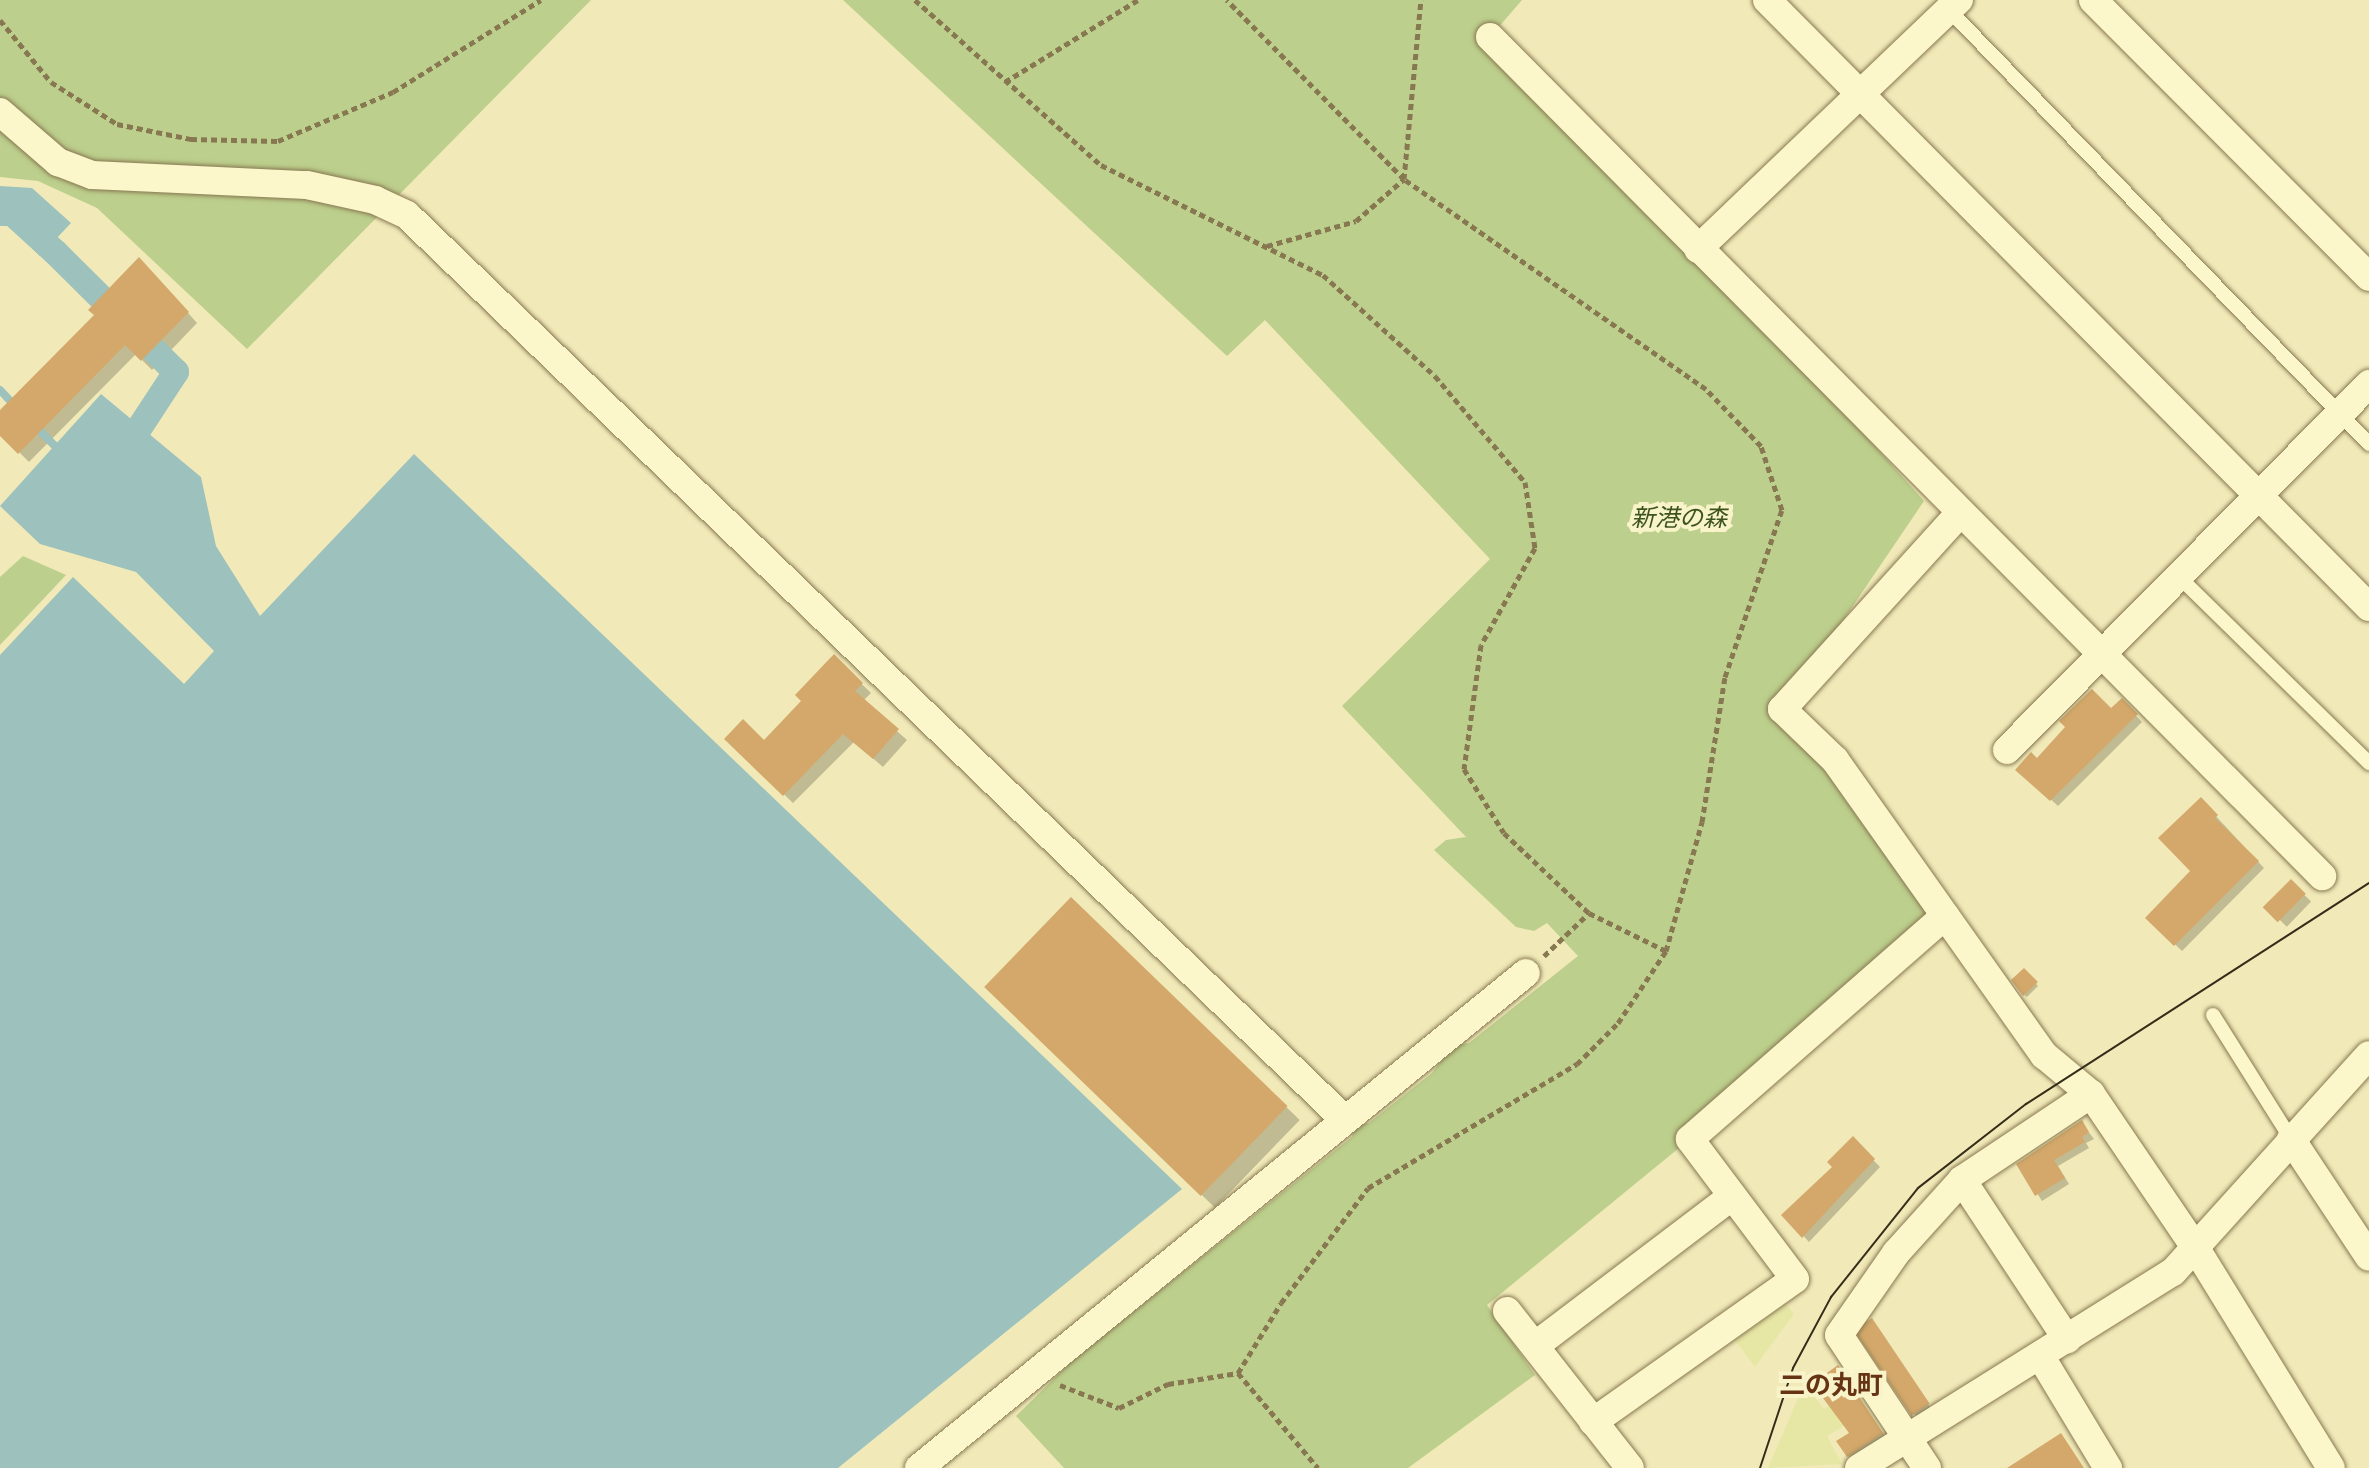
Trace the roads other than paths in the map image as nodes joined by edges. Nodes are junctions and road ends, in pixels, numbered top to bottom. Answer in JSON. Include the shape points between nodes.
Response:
{"nodes":[{"id":1,"x":1767,"y":0,"type":"edge"},
{"id":2,"x":2093,"y":0,"type":"edge"},
{"id":3,"x":1954,"y":5,"type":"edge"},
{"id":4,"x":1490,"y":37,"type":"dead end"},
{"id":5,"x":1859,"y":95,"type":"junction"},
{"id":6,"x":0,"y":112,"type":"edge"},
{"id":7,"x":1698,"y":249,"type":"junction"},
{"id":8,"x":2369,"y":277,"type":"edge"},
{"id":9,"x":2369,"y":384,"type":"edge"},
{"id":10,"x":2339,"y":414,"type":"junction"},
{"id":11,"x":2369,"y":444,"type":"edge"},
{"id":12,"x":2256,"y":496,"type":"junction"},
{"id":13,"x":1960,"y":513,"type":"junction"},
{"id":14,"x":2176,"y":575,"type":"junction"},
{"id":15,"x":2369,"y":607,"type":"edge"},
{"id":16,"x":2105,"y":652,"type":"junction"},
{"id":17,"x":2007,"y":750,"type":"dead end"},
{"id":18,"x":2369,"y":763,"type":"edge"},
{"id":19,"x":2322,"y":876,"type":"dead end"},
{"id":20,"x":1945,"y":916,"type":"junction"},
{"id":21,"x":1526,"y":973,"type":"road end"},
{"id":22,"x":2213,"y":1015,"type":"dead end"},
{"id":23,"x":2369,"y":1055,"type":"edge"},
{"id":24,"x":2091,"y":1094,"type":"junction"},
{"id":25,"x":1345,"y":1120,"type":"junction"},
{"id":26,"x":2291,"y":1139,"type":"junction"},
{"id":27,"x":1962,"y":1180,"type":"junction"},
{"id":28,"x":1731,"y":1197,"type":"junction"},
{"id":29,"x":2195,"y":1247,"type":"junction"},
{"id":30,"x":2369,"y":1257,"type":"edge"},
{"id":31,"x":1507,"y":1311,"type":"dead end"},
{"id":32,"x":2067,"y":1339,"type":"junction"},
{"id":33,"x":1536,"y":1345,"type":"junction"},
{"id":34,"x":2041,"y":1357,"type":"junction"},
{"id":35,"x":1593,"y":1422,"type":"junction"},
{"id":36,"x":1907,"y":1438,"type":"junction"},
{"id":37,"x":1620,"y":1465,"type":"edge"},
{"id":38,"x":919,"y":1468,"type":"edge"},
{"id":39,"x":1859,"y":1468,"type":"edge"},
{"id":40,"x":1927,"y":1468,"type":"edge"},
{"id":41,"x":2108,"y":1468,"type":"edge"},
{"id":42,"x":2331,"y":1468,"type":"edge"}],
"edges":[{"from":1,"to":5,"type":"street"},
{"from":2,"to":8,"type":"street"},
{"from":3,"to":5,"type":"street"},
{"from":3,"to":10,"type":"lane"},
{"from":4,"to":7,"type":"street"},
{"from":5,"to":7,"type":"street"},
{"from":5,"to":12,"type":"street"},
{"from":6,"to":25,"type":"street","via":[[58,162],[92,175],[307,185],[375,200],[407,215]]},
{"from":7,"to":13,"type":"street"},
{"from":9,"to":10,"type":"street"},
{"from":10,"to":11,"type":"lane"},
{"from":10,"to":12,"type":"street"},
{"from":12,"to":14,"type":"street"},
{"from":12,"to":15,"type":"street"},
{"from":13,"to":16,"type":"street"},
{"from":13,"to":20,"type":"street","via":[[1782,709],[1835,760]]},
{"from":14,"to":16,"type":"street"},
{"from":14,"to":18,"type":"lane"},
{"from":16,"to":17,"type":"street"},
{"from":16,"to":19,"type":"street"},
{"from":20,"to":24,"type":"street","via":[[2044,1055]]},
{"from":20,"to":28,"type":"street","via":[[1690,1139]]},
{"from":21,"to":25,"type":"street"},
{"from":22,"to":26,"type":"lane"},
{"from":23,"to":26,"type":"street"},
{"from":24,"to":27,"type":"street"},
{"from":24,"to":29,"type":"street"},
{"from":25,"to":38,"type":"street"},
{"from":26,"to":29,"type":"street"},
{"from":26,"to":30,"type":"street"},
{"from":27,"to":32,"type":"street"},
{"from":27,"to":36,"type":"street","via":[[1896,1253],[1839,1335]]},
{"from":28,"to":33,"type":"street"},
{"from":28,"to":35,"type":"street","via":[[1795,1279]]},
{"from":29,"to":32,"type":"street","via":[[2173,1272]]},
{"from":29,"to":42,"type":"street"},
{"from":31,"to":33,"type":"street"},
{"from":32,"to":34,"type":"street"},
{"from":33,"to":35,"type":"street"},
{"from":34,"to":36,"type":"street"},
{"from":34,"to":41,"type":"street"},
{"from":35,"to":37,"type":"street"},
{"from":36,"to":39,"type":"street"},
{"from":36,"to":40,"type":"street"}]}
